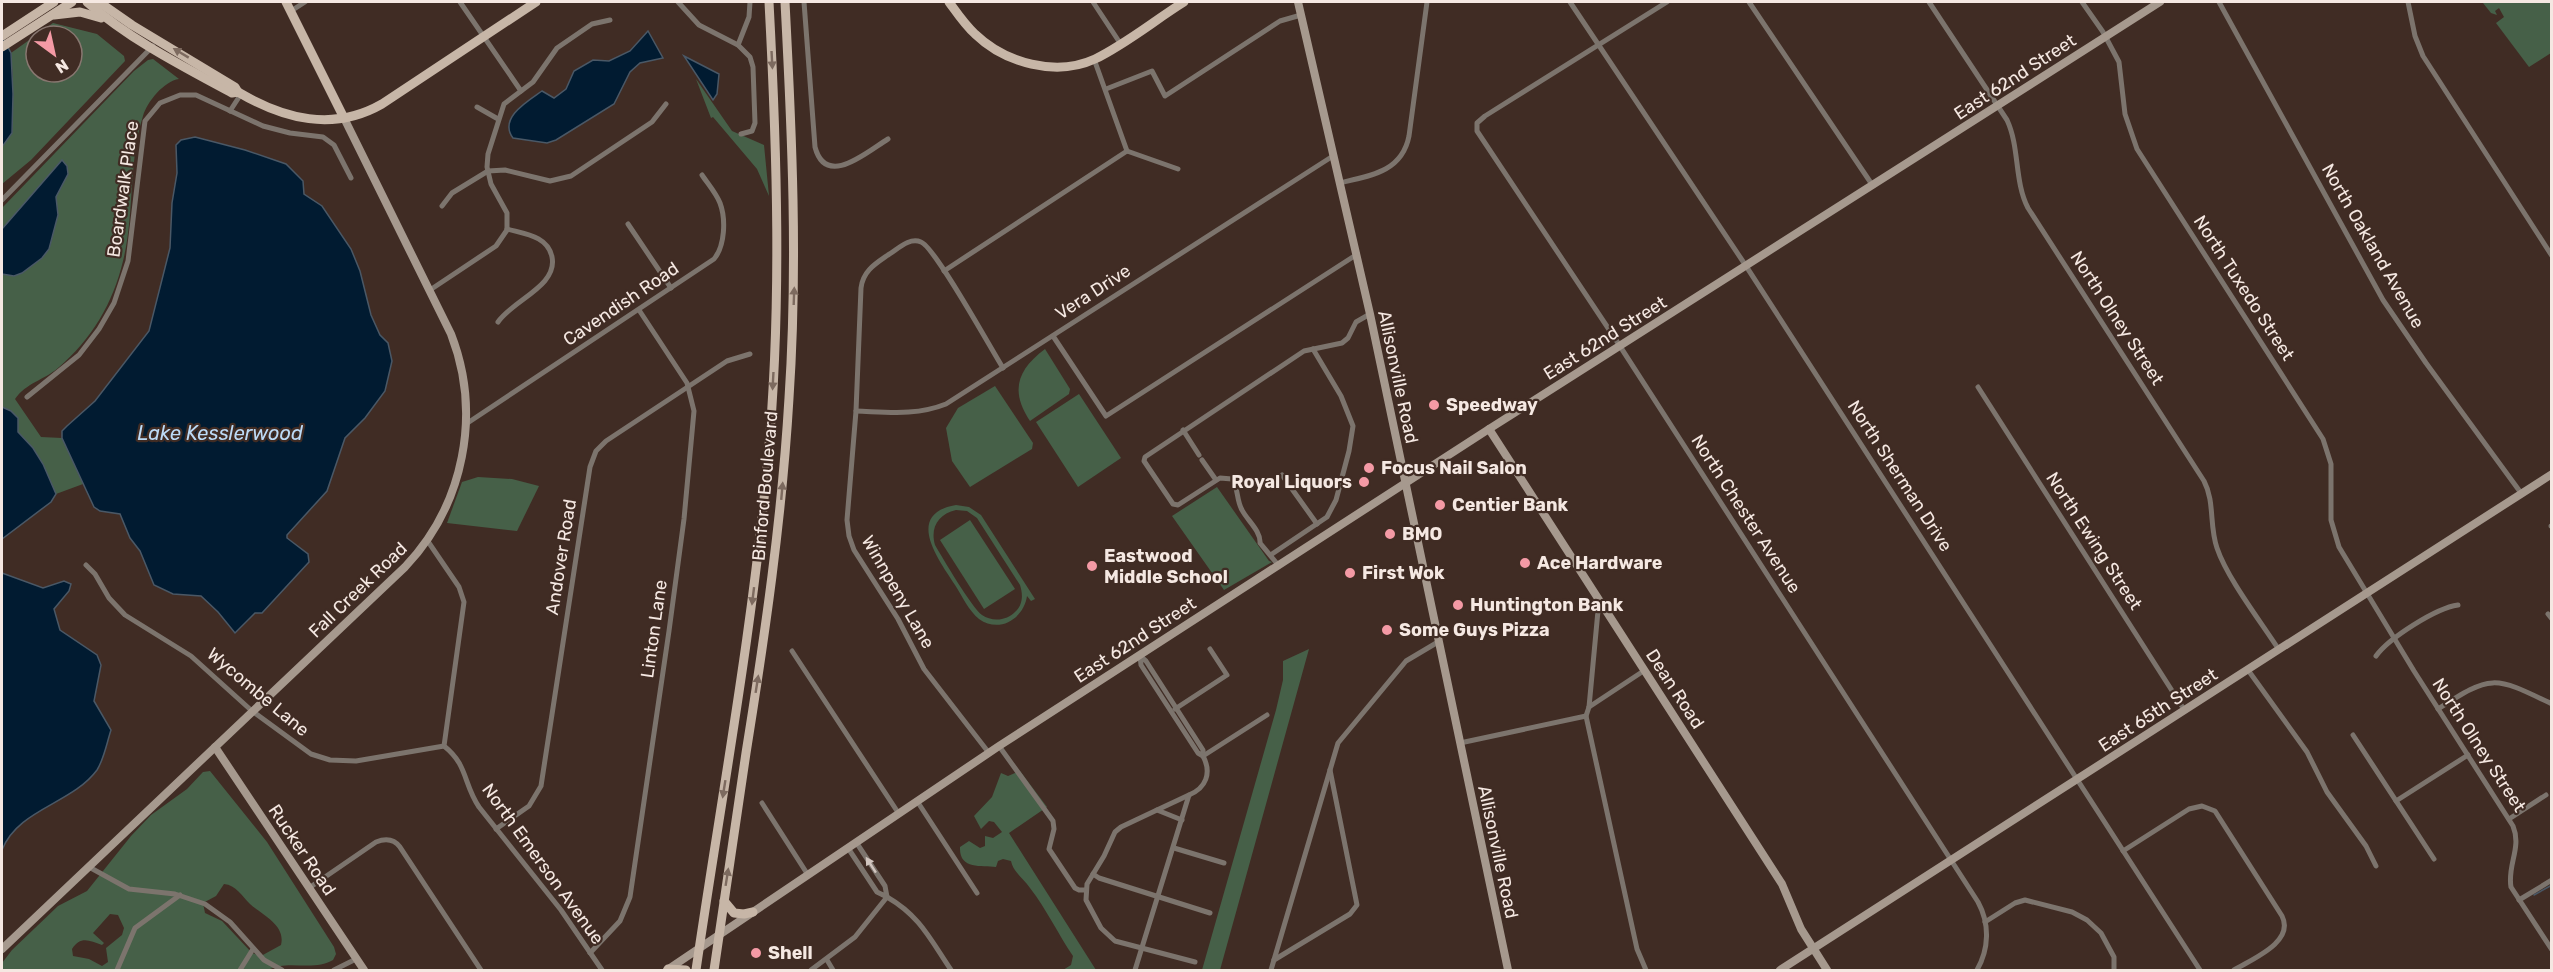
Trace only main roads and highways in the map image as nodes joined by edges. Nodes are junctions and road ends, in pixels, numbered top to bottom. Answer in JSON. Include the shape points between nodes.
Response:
{"nodes":[{"id":1,"x":54,"y":2,"type":"edge"},
{"id":2,"x":72,"y":2,"type":"edge"},
{"id":3,"x":87,"y":2,"type":"edge"},
{"id":4,"x":99,"y":2,"type":"edge"},
{"id":5,"x":536,"y":2,"type":"edge"},
{"id":6,"x":769,"y":2,"type":"edge"},
{"id":7,"x":785,"y":2,"type":"edge"},
{"id":8,"x":949,"y":2,"type":"edge"},
{"id":9,"x":1184,"y":2,"type":"edge"},
{"id":10,"x":289,"y":6,"type":"edge"},
{"id":11,"x":52,"y":15,"type":"junction"},
{"id":12,"x":106,"y":20,"type":"junction"},
{"id":13,"x":19,"y":30,"type":"junction"},
{"id":14,"x":2,"y":36,"type":"edge"},
{"id":15,"x":154,"y":44,"type":"junction"},
{"id":16,"x":2,"y":47,"type":"edge"},
{"id":17,"x":344,"y":118,"type":"junction"},
{"id":18,"x":724,"y":900,"type":"junction"},
{"id":19,"x":753,"y":912,"type":"road end"},
{"id":20,"x":667,"y":970,"type":"edge"},
{"id":21,"x":686,"y":970,"type":"edge"},
{"id":22,"x":696,"y":970,"type":"edge"},
{"id":23,"x":714,"y":970,"type":"edge"}],
"edges":[{"from":1,"to":13,"type":"main road"},
{"from":2,"to":11,"type":"main road"},
{"from":3,"to":12,"type":"main road"},
{"from":4,"to":15,"type":"main road"},
{"from":5,"to":17,"type":"main road","via":[[382,104]]},
{"from":6,"to":22,"type":"main road","name":"Binford Boulevard","one_way":true,"via":[[777,235],[768,456],[752,609]]},
{"from":18,"to":7,"type":"main road","name":"Binford Boulevard","one_way":true,"via":[[773,572],[789,408],[794,201]]},
{"from":8,"to":9,"type":"main road","via":[[993,49],[1030,64],[1055,67],[1094,59]]},
{"from":10,"to":17,"type":"main road"},
{"from":11,"to":12,"type":"main road","via":[[80,12]]},
{"from":11,"to":13,"type":"main road"},
{"from":12,"to":15,"type":"main road"},
{"from":13,"to":14,"type":"main road"},
{"from":13,"to":16,"type":"main road"},
{"from":15,"to":17,"type":"main road","via":[[271,110],[322,121]]},
{"from":18,"to":19,"type":"main road","via":[[734,913]]},
{"from":18,"to":23,"type":"main road","name":"Binford Boulevard"},
{"from":20,"to":21,"type":"main road"}]}
